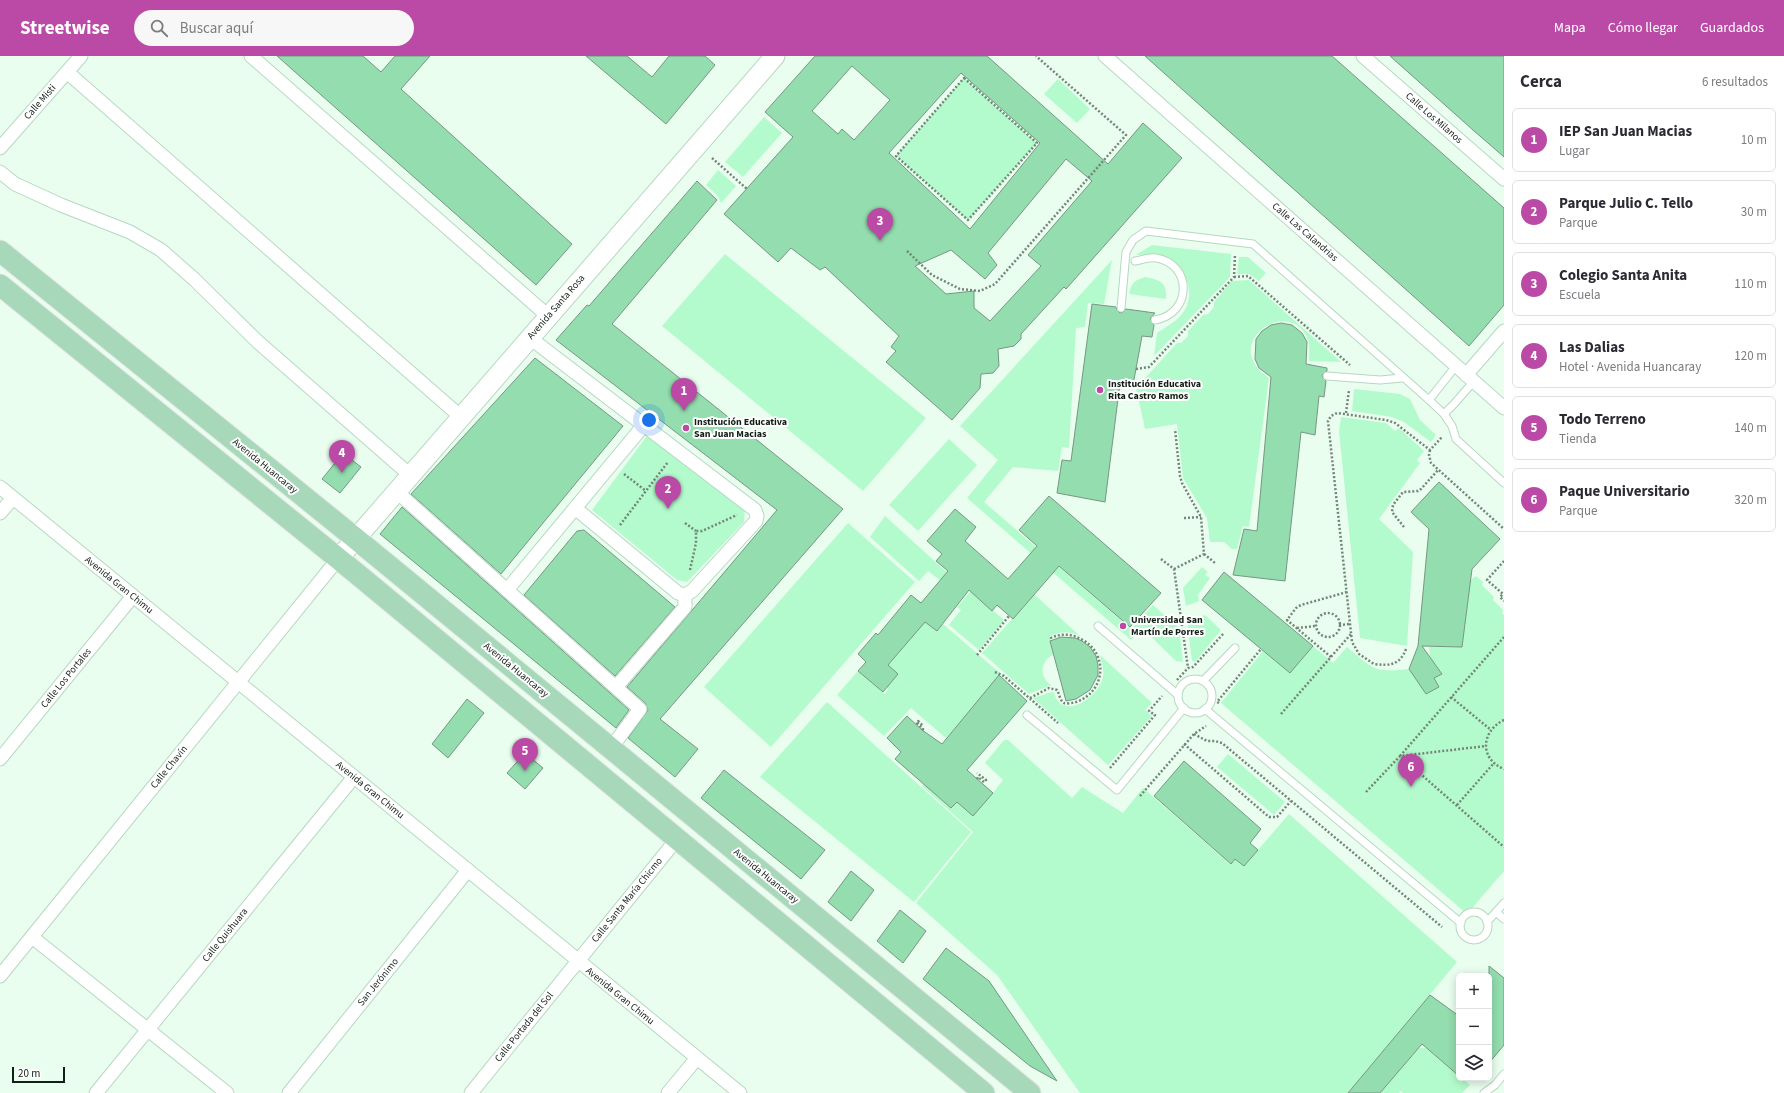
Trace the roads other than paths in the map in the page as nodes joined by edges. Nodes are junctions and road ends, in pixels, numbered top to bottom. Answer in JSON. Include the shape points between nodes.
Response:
{"nodes":[{"id":1,"x":81,"y":56,"type":"edge"},
{"id":2,"x":251,"y":56,"type":"edge"},
{"id":3,"x":775,"y":56,"type":"edge"},
{"id":4,"x":1105,"y":56,"type":"edge"},
{"id":5,"x":1367,"y":57,"type":"edge"},
{"id":6,"x":67,"y":72,"type":"junction"},
{"id":7,"x":0,"y":148,"type":"edge"},
{"id":8,"x":0,"y":172,"type":"edge"},
{"id":9,"x":1504,"y":179,"type":"edge"},
{"id":10,"x":0,"y":251,"type":"edge"},
{"id":11,"x":1135,"y":262,"type":"dead end"},
{"id":12,"x":1,"y":287,"type":"edge"},
{"id":13,"x":1121,"y":308,"type":"dead end"},
{"id":14,"x":548,"y":316,"type":"junction"},
{"id":15,"x":1155,"y":320,"type":"dead end"},
{"id":16,"x":1504,"y":331,"type":"edge"},
{"id":17,"x":530,"y":338,"type":"junction"},
{"id":18,"x":1456,"y":366,"type":"junction"},
{"id":19,"x":1327,"y":376,"type":"dead end"},
{"id":20,"x":1402,"y":378,"type":"junction"},
{"id":21,"x":1470,"y":378,"type":"junction"},
{"id":22,"x":1429,"y":400,"type":"junction"},
{"id":23,"x":1504,"y":408,"type":"edge"},
{"id":24,"x":1444,"y":414,"type":"junction"},
{"id":25,"x":461,"y":417,"type":"junction"},
{"id":26,"x":644,"y":425,"type":"junction"},
{"id":27,"x":410,"y":475,"type":"junction"},
{"id":28,"x":1504,"y":483,"type":"edge"},
{"id":29,"x":0,"y":487,"type":"edge"},
{"id":30,"x":396,"y":491,"type":"junction"},
{"id":31,"x":13,"y":498,"type":"junction"},
{"id":32,"x":575,"y":508,"type":"junction"},
{"id":33,"x":0,"y":514,"type":"edge"},
{"id":34,"x":355,"y":538,"type":"junction"},
{"id":35,"x":338,"y":558,"type":"junction"},
{"id":36,"x":507,"y":590,"type":"junction"},
{"id":37,"x":685,"y":595,"type":"junction"},
{"id":38,"x":133,"y":596,"type":"junction"},
{"id":39,"x":1098,"y":626,"type":"dead end"},
{"id":40,"x":1235,"y":648,"type":"dead end"},
{"id":41,"x":238,"y":681,"type":"junction"},
{"id":42,"x":1203,"y":681,"type":"junction"},
{"id":43,"x":616,"y":687,"type":"junction"},
{"id":44,"x":1178,"y":694,"type":"junction"},
{"id":45,"x":1184,"y":708,"type":"junction"},
{"id":46,"x":1205,"y":709,"type":"junction"},
{"id":47,"x":1027,"y":715,"type":"dead end"},
{"id":48,"x":611,"y":748,"type":"junction"},
{"id":49,"x":0,"y":759,"type":"edge"},
{"id":50,"x":354,"y":777,"type":"junction"},
{"id":51,"x":677,"y":839,"type":"junction"},
{"id":52,"x":468,"y":870,"type":"junction"},
{"id":53,"x":1504,"y":903,"type":"edge"},
{"id":54,"x":1496,"y":912,"type":"junction"},
{"id":55,"x":1504,"y":919,"type":"edge"},
{"id":56,"x":1487,"y":922,"type":"junction"},
{"id":57,"x":1461,"y":923,"type":"junction"},
{"id":58,"x":32,"y":937,"type":"junction"},
{"id":59,"x":577,"y":960,"type":"junction"},
{"id":60,"x":0,"y":976,"type":"edge"},
{"id":61,"x":148,"y":1029,"type":"junction"},
{"id":62,"x":697,"y":1058,"type":"junction"},
{"id":63,"x":1504,"y":1074,"type":"edge"},
{"id":64,"x":96,"y":1093,"type":"edge"},
{"id":65,"x":227,"y":1093,"type":"edge"},
{"id":66,"x":289,"y":1093,"type":"edge"},
{"id":67,"x":471,"y":1093,"type":"edge"},
{"id":68,"x":668,"y":1093,"type":"edge"},
{"id":69,"x":740,"y":1093,"type":"edge"},
{"id":70,"x":984,"y":1093,"type":"edge"},
{"id":71,"x":1030,"y":1093,"type":"edge"},
{"id":72,"x":1484,"y":1093,"type":"edge"}],
"edges":[{"from":1,"to":6,"type":"street","name":"Calle Misti"},
{"from":2,"to":14,"type":"street"},
{"from":3,"to":14,"type":"street","name":"Avenida Santa Rosa"},
{"from":4,"to":18,"type":"street","name":"Calle Las Calandrias"},
{"from":5,"to":9,"type":"street","name":"Calle Los Milanos"},
{"from":6,"to":7,"type":"street","name":"Calle Misti"},
{"from":6,"to":25,"type":"street"},
{"from":8,"to":27,"type":"street","via":[[15,184],[130,232],[161,250],[258,342]]},
{"from":10,"to":34,"type":"main road","name":"Avenida Huancaray"},
{"from":11,"to":15,"type":"lane","via":[[1155,258],[1165,260],[1174,266],[1180,275],[1183,296],[1179,305],[1172,313]]},
{"from":12,"to":35,"type":"main road"},
{"from":13,"to":20,"type":"lane","via":[[1126,252],[1133,240],[1146,231],[1252,244]]},
{"from":14,"to":17,"type":"street","name":"Avenida Santa Rosa"},
{"from":16,"to":21,"type":"street"},
{"from":17,"to":25,"type":"street","name":"Avenida Santa Rosa"},
{"from":17,"to":26,"type":"street"},
{"from":18,"to":21,"type":"street","name":"Calle Las Calandrias"},
{"from":18,"to":22,"type":"lane"},
{"from":19,"to":20,"type":"lane","via":[[1380,380]]},
{"from":20,"to":22,"type":"lane"},
{"from":21,"to":23,"type":"street","name":"Calle Las Calandrias"},
{"from":21,"to":24,"type":"lane","via":[[1454,404]]},
{"from":22,"to":24,"type":"lane"},
{"from":24,"to":28,"type":"lane","via":[[1452,426],[1456,439]]},
{"from":25,"to":27,"type":"street","name":"Avenida Santa Rosa"},
{"from":26,"to":32,"type":"street"},
{"from":26,"to":37,"type":"street","via":[[755,510],[757,516],[756,521],[719,562],[692,591]]},
{"from":27,"to":30,"type":"street","name":"Avenida Santa Rosa"},
{"from":29,"to":31,"type":"street","name":"Avenida Gran Chimu"},
{"from":30,"to":34,"type":"street","name":"Avenida Santa Rosa"},
{"from":30,"to":36,"type":"street"},
{"from":31,"to":33,"type":"street"},
{"from":31,"to":38,"type":"street","name":"Avenida Gran Chimu"},
{"from":32,"to":36,"type":"street"},
{"from":32,"to":37,"type":"street","via":[[678,593]]},
{"from":34,"to":35,"type":"street","name":"Avenida Santa Rosa"},
{"from":34,"to":48,"type":"main road","name":"Avenida Huancaray"},
{"from":35,"to":41,"type":"street","name":"Calle Chavín"},
{"from":35,"to":51,"type":"main road"},
{"from":36,"to":43,"type":"street"},
{"from":37,"to":43,"type":"street","via":[[685,607]]},
{"from":38,"to":41,"type":"street","name":"Avenida Gran Chimu"},
{"from":38,"to":49,"type":"street","name":"Calle Los Portales"},
{"from":39,"to":44,"type":"lane"},
{"from":40,"to":42,"type":"lane"},
{"from":41,"to":50,"type":"street","name":"Avenida Gran Chimu"},
{"from":41,"to":58,"type":"street","name":"Calle Chavín"},
{"from":42,"to":44,"type":"lane","via":[[1187,681]]},
{"from":42,"to":46,"type":"lane","via":[[1212,694],[1212,700]]},
{"from":43,"to":48,"type":"street","via":[[640,709]]},
{"from":44,"to":45,"type":"lane","via":[[1180,704]]},
{"from":45,"to":46,"type":"lane","via":[[1194,712]]},
{"from":45,"to":47,"type":"lane","via":[[1117,790]]},
{"from":46,"to":57,"type":"lane"},
{"from":48,"to":71,"type":"main road","name":"Avenida Huancaray"},
{"from":50,"to":52,"type":"street","name":"Avenida Gran Chimu"},
{"from":50,"to":61,"type":"street","name":"Calle Quishuara"},
{"from":51,"to":59,"type":"street","name":"Calle Santa María Chicmo"},
{"from":51,"to":70,"type":"main road"},
{"from":52,"to":59,"type":"street","name":"Avenida Gran Chimu"},
{"from":52,"to":66,"type":"street","name":"San Jerónimo"},
{"from":53,"to":54,"type":"lane"},
{"from":54,"to":55,"type":"lane"},
{"from":54,"to":56,"type":"lane"},
{"from":56,"to":57,"type":"lane","via":[[1484,916],[1475,913],[1466,915]]},
{"from":56,"to":57,"type":"lane","via":[[1486,933],[1476,940],[1464,936]]},
{"from":58,"to":60,"type":"street","name":"Calle Chavín"},
{"from":58,"to":61,"type":"street"},
{"from":59,"to":62,"type":"street","name":"Avenida Gran Chimu"},
{"from":59,"to":67,"type":"street","name":"Calle Portada del Sol"},
{"from":61,"to":64,"type":"street","name":"Calle Quishuara"},
{"from":61,"to":65,"type":"street"},
{"from":62,"to":68,"type":"street"},
{"from":62,"to":69,"type":"street","name":"Avenida Gran Chimu"},
{"from":63,"to":72,"type":"lane"}]}
